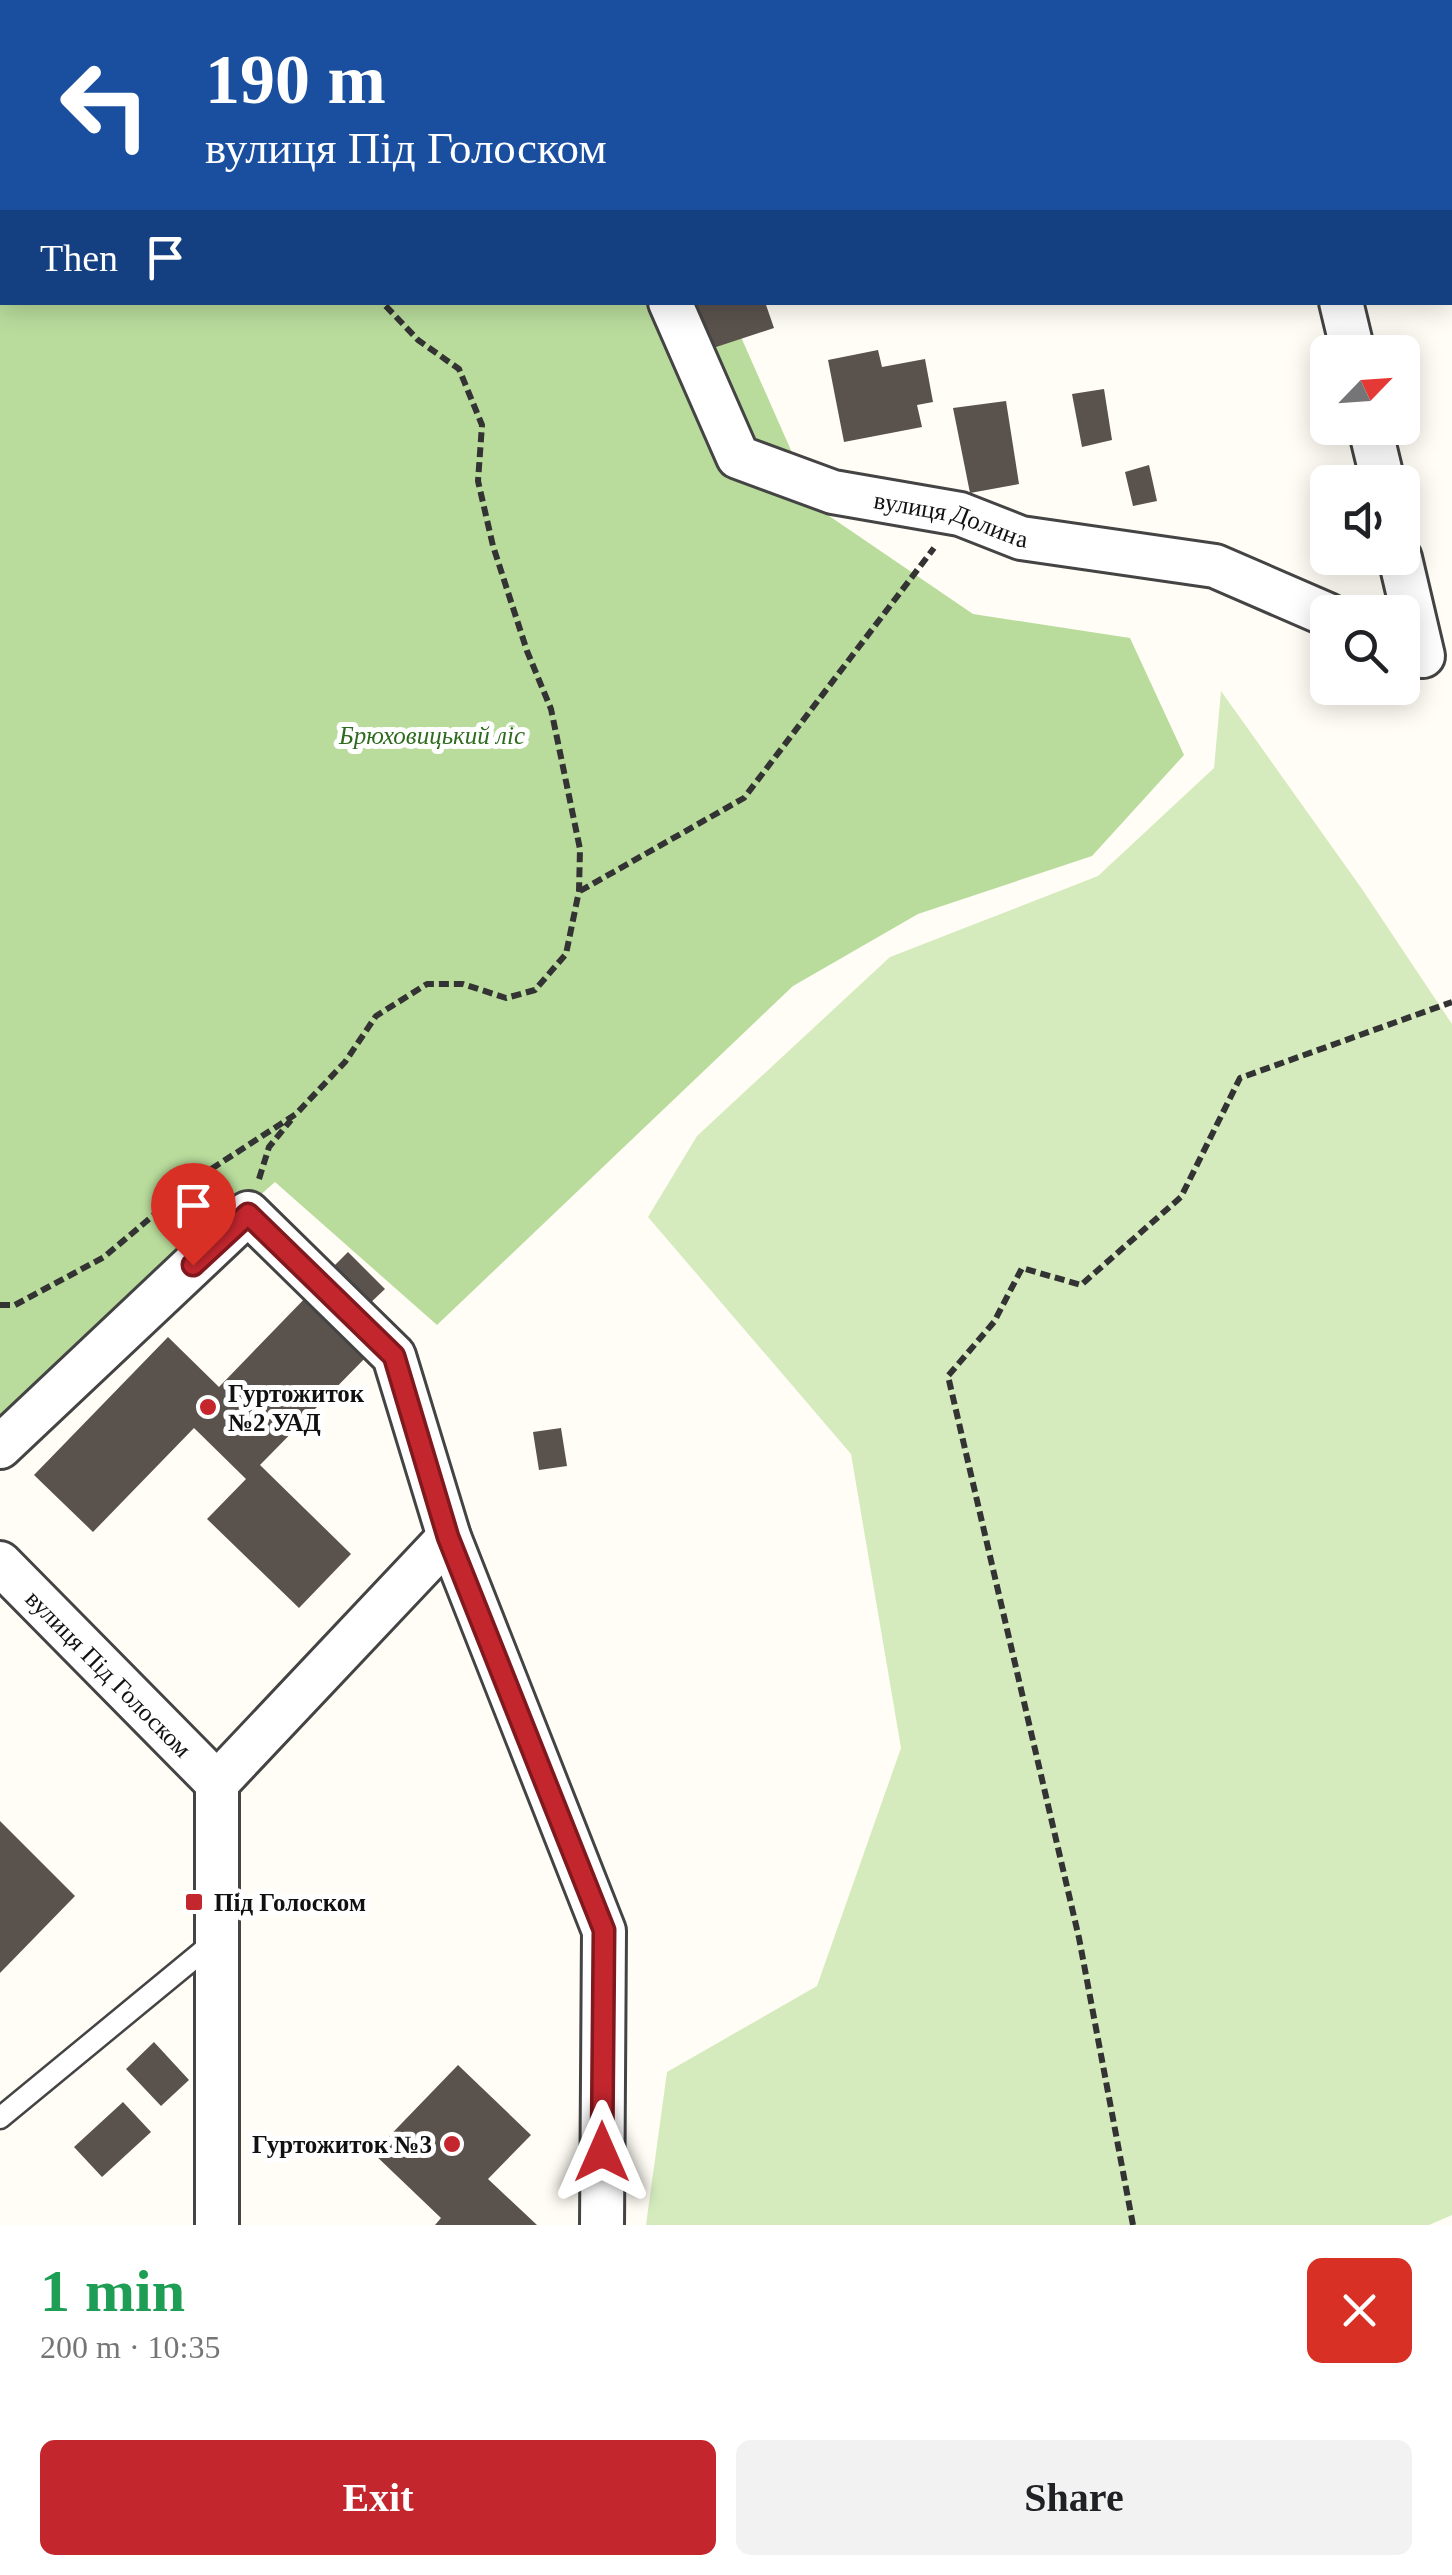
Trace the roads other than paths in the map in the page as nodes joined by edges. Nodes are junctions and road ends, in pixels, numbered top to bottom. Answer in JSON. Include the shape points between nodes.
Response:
{"nodes":[{"id":1,"x":671,"y":305,"type":"edge"},
{"id":2,"x":1343,"y":305,"type":"edge"},
{"id":3,"x":1349,"y":335,"type":"edge"},
{"id":4,"x":1404,"y":575,"type":"edge"},
{"id":5,"x":1310,"y":606,"type":"edge"},
{"id":6,"x":1426,"y":662,"type":"edge"},
{"id":7,"x":0,"y":1447,"type":"edge"},
{"id":8,"x":448,"y":1537,"type":"junction"},
{"id":9,"x":0,"y":1563,"type":"edge"},
{"id":10,"x":217,"y":1783,"type":"junction"},
{"id":11,"x":218,"y":1938,"type":"junction"},
{"id":12,"x":0,"y":2118,"type":"edge"},
{"id":13,"x":217,"y":2225,"type":"edge"},
{"id":14,"x":602,"y":2225,"type":"edge"}],
"edges":[{"from":1,"to":5,"type":"street","name":"вулиця Долина","via":[[738,457],[832,492],[960,514],[1021,538],[1215,566]]},
{"from":2,"to":3,"type":"street"},
{"from":4,"to":6,"type":"street"},
{"from":7,"to":8,"type":"street","via":[[248,1214],[394,1356]]},
{"from":8,"to":10,"type":"street"},
{"from":8,"to":14,"type":"street","via":[[604,1930]]},
{"from":9,"to":10,"type":"street","name":"вулиця Під Голоском"},
{"from":10,"to":11,"type":"street"},
{"from":11,"to":12,"type":"lane"},
{"from":11,"to":13,"type":"street"}]}
